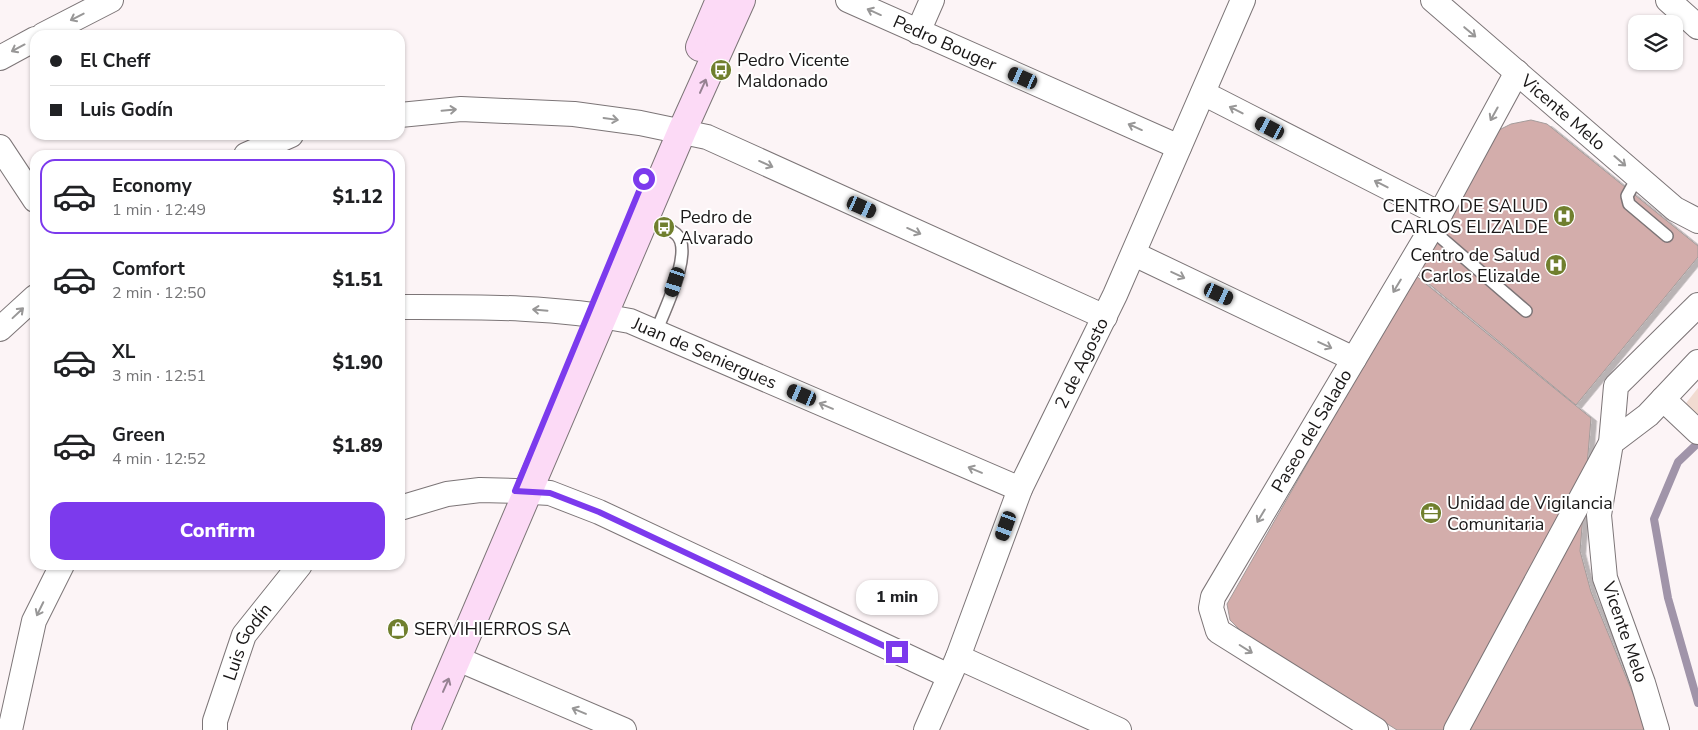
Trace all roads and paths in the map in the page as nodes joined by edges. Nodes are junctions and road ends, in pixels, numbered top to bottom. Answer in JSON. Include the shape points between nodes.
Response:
{"nodes":[{"id":1,"x":110,"y":0,"type":"edge"},
{"id":2,"x":720,"y":0,"type":"edge"},
{"id":3,"x":741,"y":0,"type":"edge"},
{"id":4,"x":848,"y":0,"type":"edge"},
{"id":5,"x":932,"y":0,"type":"edge"},
{"id":6,"x":1243,"y":0,"type":"edge"},
{"id":7,"x":1433,"y":0,"type":"edge"},
{"id":8,"x":1675,"y":2,"type":"edge"},
{"id":9,"x":1698,"y":27,"type":"edge"},
{"id":10,"x":52,"y":30,"type":"edge"},
{"id":11,"x":918,"y":32,"type":"junction"},
{"id":12,"x":30,"y":42,"type":"edge"},
{"id":13,"x":0,"y":58,"type":"edge"},
{"id":14,"x":1518,"y":72,"type":"junction"},
{"id":15,"x":1202,"y":93,"type":"junction"},
{"id":16,"x":405,"y":115,"type":"edge"},
{"id":17,"x":674,"y":130,"type":"junction"},
{"id":18,"x":280,"y":140,"type":"edge"},
{"id":19,"x":1179,"y":147,"type":"junction"},
{"id":20,"x":0,"y":148,"type":"edge"},
{"id":21,"x":257,"y":150,"type":"edge"},
{"id":22,"x":1641,"y":179,"type":"junction"},
{"id":23,"x":30,"y":193,"type":"edge"},
{"id":24,"x":645,"y":219,"type":"junction"},
{"id":25,"x":1436,"y":221,"type":"junction"},
{"id":26,"x":1698,"y":221,"type":"edge"},
{"id":27,"x":1667,"y":236,"type":"dead end"},
{"id":28,"x":1134,"y":254,"type":"junction"},
{"id":29,"x":30,"y":302,"type":"edge"},
{"id":30,"x":1698,"y":305,"type":"edge"},
{"id":31,"x":405,"y":307,"type":"edge"},
{"id":32,"x":1526,"y":311,"type":"dead end"},
{"id":33,"x":596,"y":315,"type":"junction"},
{"id":34,"x":1105,"y":317,"type":"junction"},
{"id":35,"x":0,"y":329,"type":"edge"},
{"id":36,"x":656,"y":332,"type":"junction"},
{"id":37,"x":1354,"y":359,"type":"junction"},
{"id":38,"x":1698,"y":362,"type":"edge"},
{"id":39,"x":1663,"y":399,"type":"junction"},
{"id":40,"x":1698,"y":432,"type":"edge"},
{"id":41,"x":1610,"y":443,"type":"junction"},
{"id":42,"x":1020,"y":489,"type":"junction"},
{"id":43,"x":531,"y":492,"type":"junction"},
{"id":44,"x":405,"y":507,"type":"edge"},
{"id":45,"x":60,"y":570,"type":"edge"},
{"id":46,"x":296,"y":570,"type":"edge"},
{"id":47,"x":458,"y":659,"type":"junction"},
{"id":48,"x":954,"y":666,"type":"junction"},
{"id":49,"x":10,"y":730,"type":"edge"},
{"id":50,"x":215,"y":730,"type":"edge"},
{"id":51,"x":406,"y":730,"type":"edge"},
{"id":52,"x":426,"y":730,"type":"edge"},
{"id":53,"x":624,"y":730,"type":"edge"},
{"id":54,"x":926,"y":730,"type":"edge"},
{"id":55,"x":1118,"y":730,"type":"edge"},
{"id":56,"x":1376,"y":730,"type":"edge"},
{"id":57,"x":1456,"y":730,"type":"edge"},
{"id":58,"x":1657,"y":730,"type":"edge"}],
"edges":[{"from":1,"to":10,"type":"street","one_way":true},
{"from":2,"to":17,"type":"street"},
{"from":17,"to":3,"type":"street","one_way":true},
{"from":11,"to":4,"type":"street","name":"Pedro Bouger","one_way":true},
{"from":5,"to":11,"type":"street"},
{"from":6,"to":15,"type":"street","name":"2 de Agosto"},
{"from":7,"to":14,"type":"street","name":"Vicente Melo","one_way":true},
{"from":8,"to":9,"type":"street"},
{"from":19,"to":11,"type":"street","name":"Pedro Bouger","one_way":true},
{"from":12,"to":13,"type":"street","one_way":true},
{"from":14,"to":22,"type":"street","name":"Vicente Melo","one_way":true},
{"from":14,"to":25,"type":"street","name":"Paseo del Salado","one_way":true},
{"from":15,"to":19,"type":"street","name":"2 de Agosto"},
{"from":25,"to":15,"type":"street","one_way":true},
{"from":16,"to":17,"type":"street","one_way":true,"via":[[462,109],[556,113]]},
{"from":17,"to":24,"type":"street"},
{"from":17,"to":33,"type":"street"},
{"from":17,"to":34,"type":"street","one_way":true,"via":[[706,137]]},
{"from":18,"to":21,"type":"street"},
{"from":19,"to":28,"type":"street","name":"2 de Agosto"},
{"from":20,"to":23,"type":"street"},
{"from":22,"to":26,"type":"street","name":"Vicente Melo","via":[[1675,209]]},
{"from":22,"to":27,"type":"lane","via":[[1627,196],[1629,204]]},
{"from":24,"to":33,"type":"street"},
{"from":24,"to":36,"type":"lane","via":[[677,234],[683,244],[681,263]]},
{"from":25,"to":32,"type":"lane"},
{"from":25,"to":37,"type":"street","name":"Paseo del Salado","one_way":true},
{"from":28,"to":34,"type":"street","name":"2 de Agosto"},
{"from":28,"to":37,"type":"street","one_way":true},
{"from":35,"to":29,"type":"street","one_way":true},
{"from":30,"to":41,"type":"street","name":"Vicente Melo","via":[[1616,386]]},
{"from":33,"to":31,"type":"street","name":"Juan de Seniergues","one_way":true,"via":[[500,307]]},
{"from":33,"to":36,"type":"street","name":"Juan de Seniergues","via":[[630,321]]},
{"from":33,"to":43,"type":"street"},
{"from":34,"to":42,"type":"street","name":"2 de Agosto"},
{"from":42,"to":36,"type":"street","name":"Juan de Seniergues","one_way":true},
{"from":37,"to":56,"type":"street","name":"Paseo del Salado","one_way":true,"via":[[1213,597],[1211,608],[1218,631]]},
{"from":38,"to":39,"type":"street"},
{"from":39,"to":40,"type":"street"},
{"from":39,"to":41,"type":"street","via":[[1648,415]]},
{"from":41,"to":57,"type":"street"},
{"from":41,"to":58,"type":"street","name":"Vicente Melo","via":[[1599,515],[1605,578],[1644,683]]},
{"from":42,"to":48,"type":"street","name":"2 de Agosto"},
{"from":43,"to":44,"type":"street","via":[[480,490],[447,494]]},
{"from":43,"to":47,"type":"street"},
{"from":43,"to":48,"type":"street","via":[[599,512]]},
{"from":43,"to":51,"type":"street"},
{"from":45,"to":49,"type":"street","one_way":true,"via":[[34,621]]},
{"from":46,"to":50,"type":"street","name":"Luis Godín","via":[[244,635],[215,721]]},
{"from":52,"to":47,"type":"street","one_way":true},
{"from":53,"to":47,"type":"street","one_way":true},
{"from":48,"to":54,"type":"street","name":"2 de Agosto"},
{"from":48,"to":55,"type":"street"}]}
